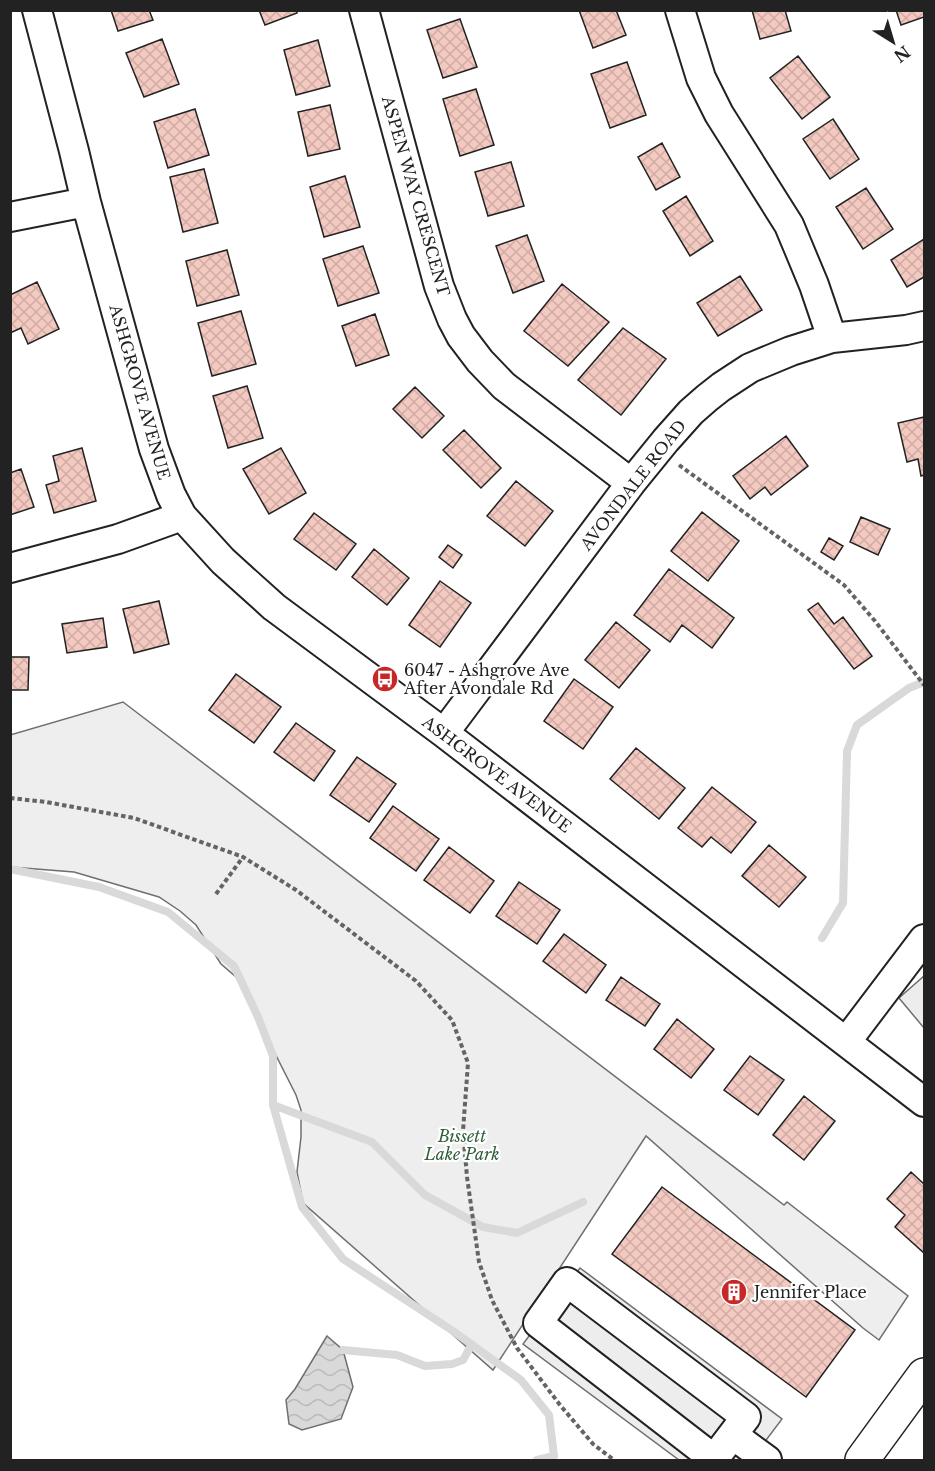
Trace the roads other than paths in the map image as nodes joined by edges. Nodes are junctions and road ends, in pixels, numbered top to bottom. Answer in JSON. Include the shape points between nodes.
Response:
{"nodes":[{"id":1,"x":37,"y":10,"type":"edge"},
{"id":2,"x":364,"y":10,"type":"edge"},
{"id":3,"x":680,"y":10,"type":"edge"},
{"id":4,"x":86,"y":201,"type":"junction"},
{"id":5,"x":10,"y":217,"type":"edge"},
{"id":6,"x":924,"y":326,"type":"edge"},
{"id":7,"x":832,"y":338,"type":"junction"},
{"id":8,"x":631,"y":483,"type":"junction"},
{"id":9,"x":182,"y":516,"type":"junction"},
{"id":10,"x":10,"y":568,"type":"edge"},
{"id":11,"x":444,"y":733,"type":"junction"},
{"id":12,"x":920,"y":958,"type":"edge"},
{"id":13,"x":846,"y":1042,"type":"junction"},
{"id":14,"x":924,"y":1102,"type":"edge"},
{"id":15,"x":924,"y":1375,"type":"edge"},
{"id":16,"x":733,"y":1435,"type":"junction"},
{"id":17,"x":767,"y":1461,"type":"edge"},
{"id":18,"x":862,"y":1461,"type":"edge"}],
"edges":[{"from":1,"to":4,"type":"street","name":"ASHGROVE AVENUE"},
{"from":2,"to":8,"type":"street","name":"ASPEN WAY CRESCENT","via":[[439,286],[461,336],[504,386]]},
{"from":3,"to":7,"type":"street","via":[[701,78],[718,114],[789,225]]},
{"from":4,"to":5,"type":"street"},
{"from":4,"to":9,"type":"street","name":"ASHGROVE AVENUE","via":[[154,449]]},
{"from":6,"to":7,"type":"street","name":"AVONDALE ROAD"},
{"from":7,"to":8,"type":"street","name":"AVONDALE ROAD","via":[[750,368],[721,387],[666,440]]},
{"from":8,"to":11,"type":"street","name":"AVONDALE ROAD"},
{"from":9,"to":10,"type":"street","via":[[118,539]]},
{"from":9,"to":11,"type":"street","name":"ASHGROVE AVENUE","via":[[222,561],[274,607]]},
{"from":11,"to":13,"type":"street","name":"ASHGROVE AVENUE"},
{"from":12,"to":13,"type":"street"},
{"from":13,"to":14,"type":"street","name":"ASHGROVE AVENUE"},
{"from":15,"to":18,"type":"main road"},
{"from":16,"to":16,"type":"street","via":[[714,1459],[538,1323],[567,1282],[746,1417]]},
{"from":16,"to":17,"type":"street"}]}
